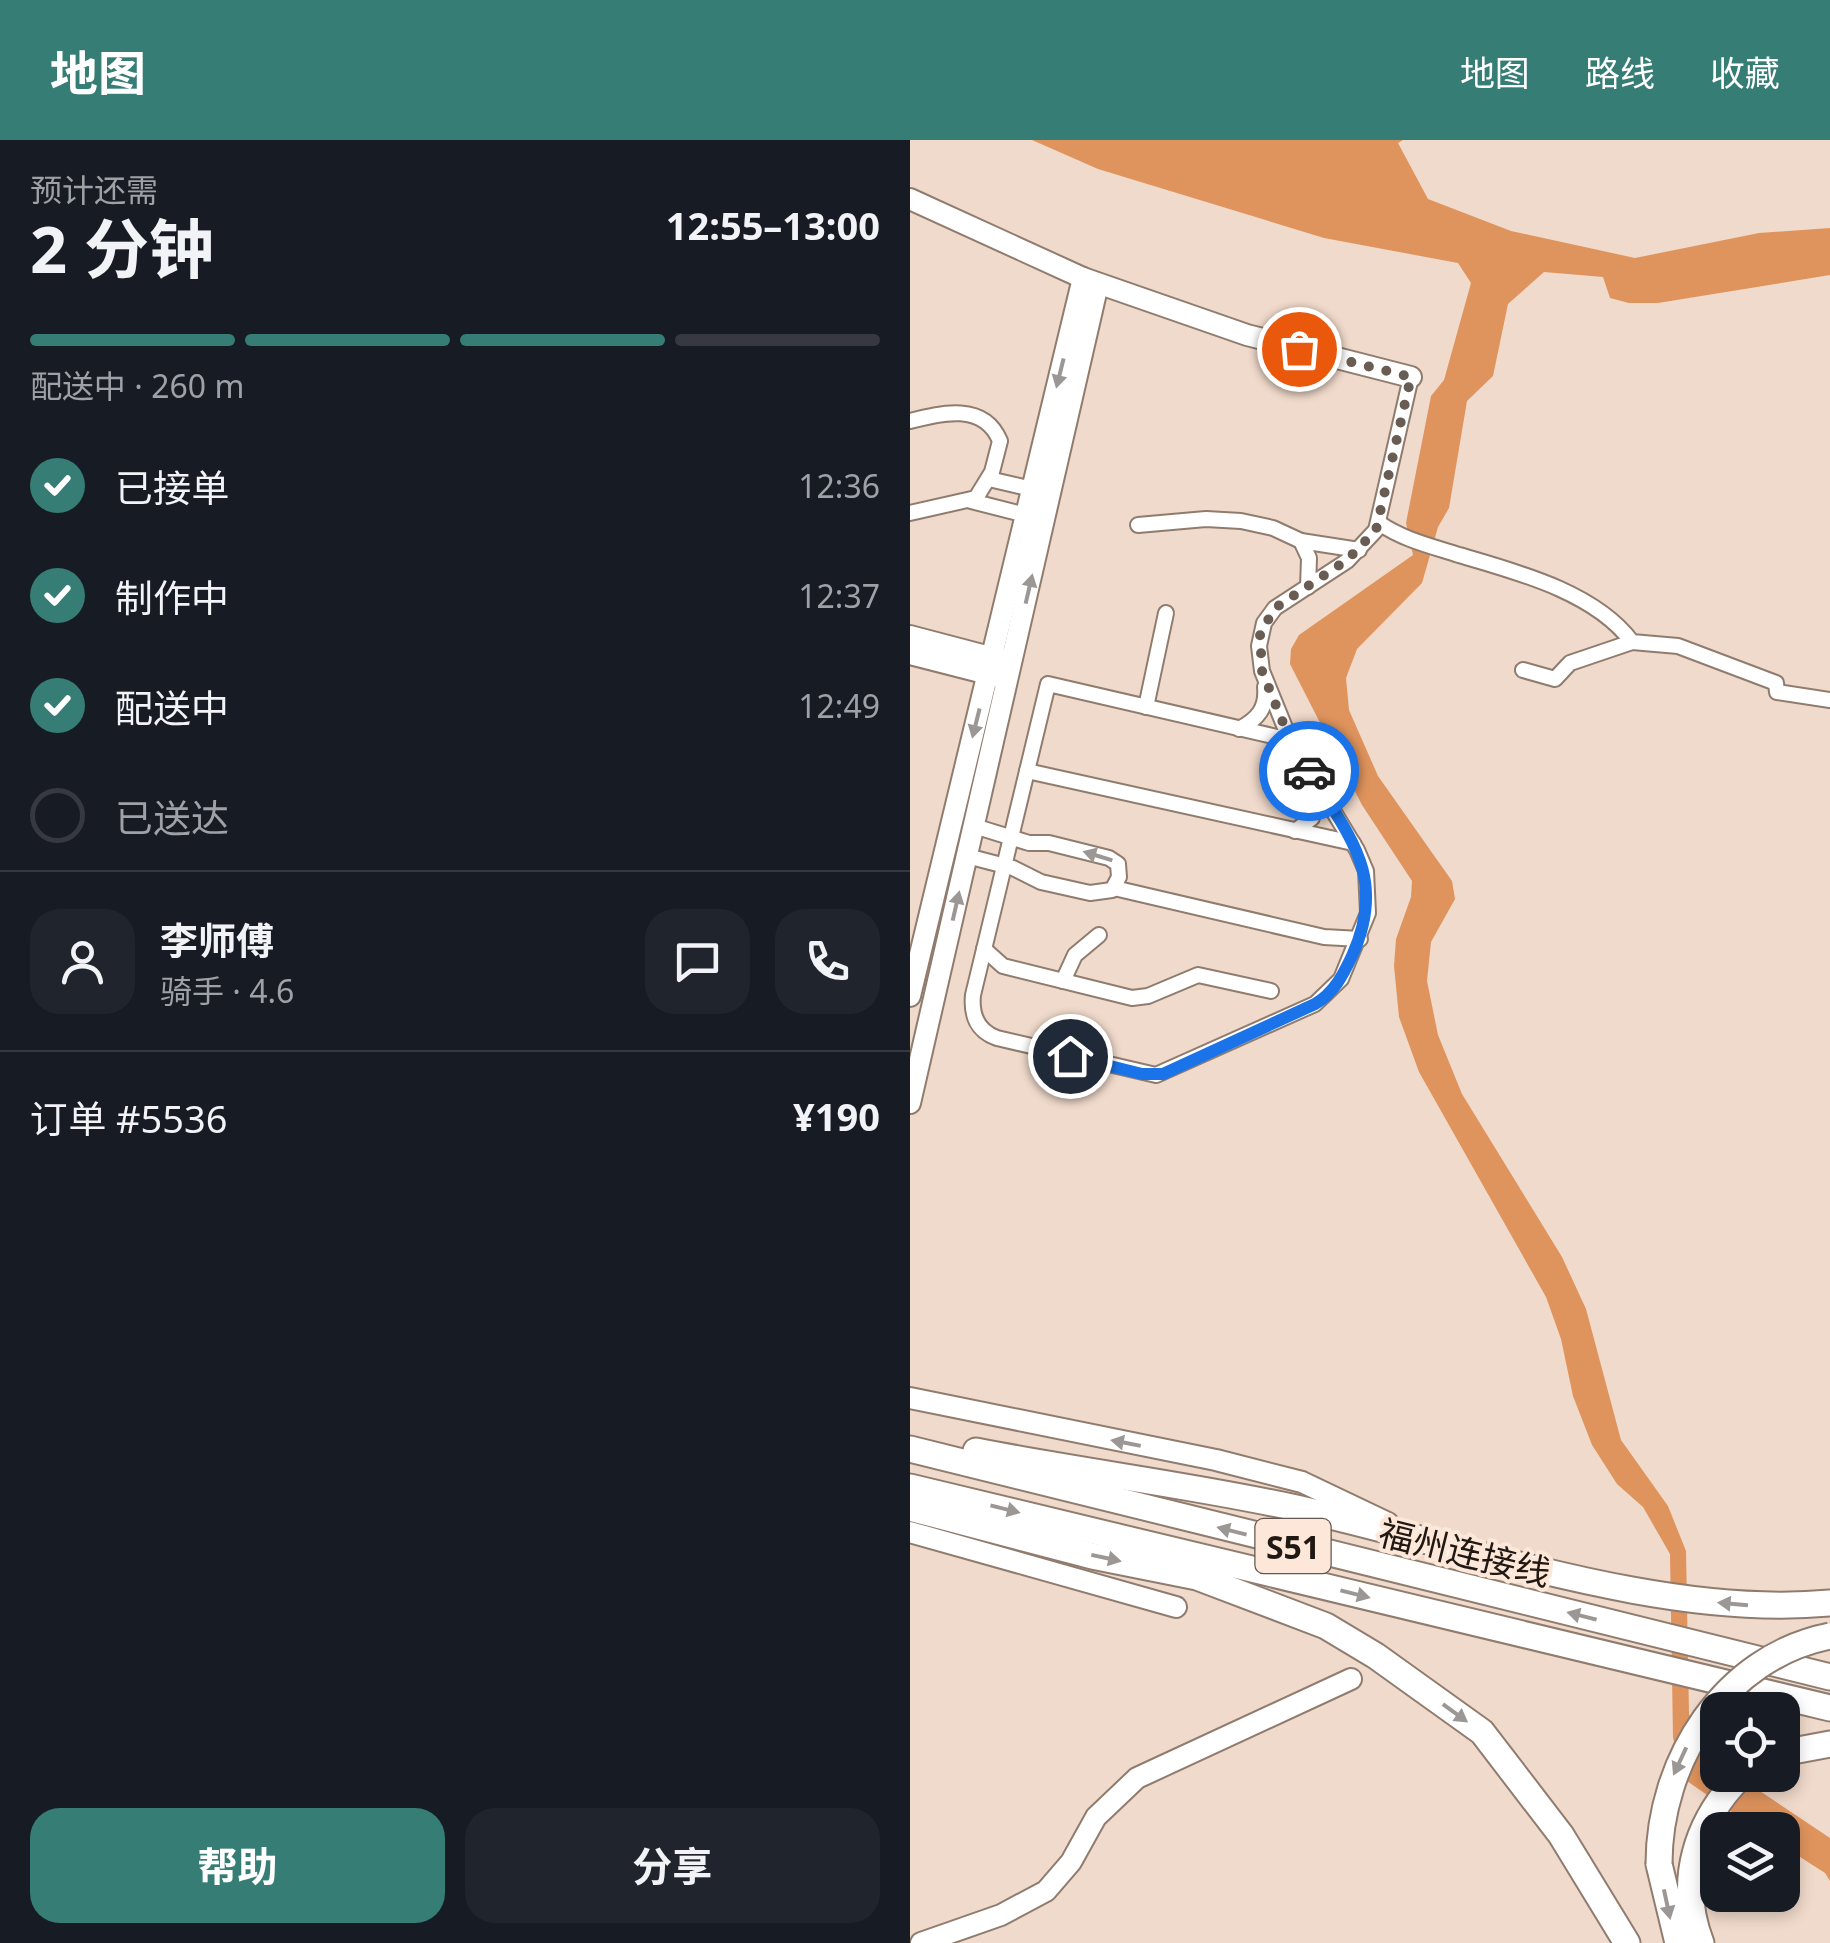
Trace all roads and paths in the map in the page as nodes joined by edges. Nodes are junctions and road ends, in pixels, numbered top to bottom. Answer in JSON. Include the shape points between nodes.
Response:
{"nodes":[{"id":1,"x":910,"y":198,"type":"edge"},
{"id":2,"x":1090,"y":281,"type":"junction"},
{"id":3,"x":1411,"y":377,"type":"joint"},
{"id":4,"x":910,"y":421,"type":"edge"},
{"id":5,"x":989,"y":479,"type":"junction"},
{"id":6,"x":1032,"y":488,"type":"junction"},
{"id":7,"x":971,"y":501,"type":"junction"},
{"id":8,"x":910,"y":513,"type":"edge"},
{"id":9,"x":1026,"y":514,"type":"junction"},
{"id":10,"x":1380,"y":522,"type":"junction"},
{"id":11,"x":1138,"y":524,"type":"dead end"},
{"id":12,"x":1302,"y":541,"type":"junction"},
{"id":13,"x":1359,"y":550,"type":"junction"},
{"id":14,"x":1308,"y":587,"type":"junction"},
{"id":15,"x":1166,"y":612,"type":"dead end"},
{"id":16,"x":910,"y":636,"type":"edge"},
{"id":17,"x":1632,"y":642,"type":"junction"},
{"id":18,"x":910,"y":654,"type":"edge"},
{"id":19,"x":1000,"y":668,"type":"junction"},
{"id":20,"x":1523,"y":670,"type":"dead end"},
{"id":21,"x":1262,"y":671,"type":"junction"},
{"id":22,"x":1830,"y":700,"type":"edge"},
{"id":23,"x":1146,"y":707,"type":"junction"},
{"id":24,"x":1239,"y":729,"type":"junction"},
{"id":25,"x":1290,"y":740,"type":"junction"},
{"id":26,"x":1027,"y":771,"type":"junction"},
{"id":27,"x":1317,"y":784,"type":"junction"},
{"id":28,"x":974,"y":826,"type":"junction"},
{"id":29,"x":1294,"y":831,"type":"junction"},
{"id":30,"x":1011,"y":835,"type":"junction"},
{"id":31,"x":1353,"y":843,"type":"junction"},
{"id":32,"x":967,"y":856,"type":"junction"},
{"id":33,"x":1004,"y":865,"type":"junction"},
{"id":34,"x":1114,"y":888,"type":"junction"},
{"id":35,"x":1099,"y":935,"type":"dead end"},
{"id":36,"x":1324,"y":937,"type":"junction"},
{"id":37,"x":917,"y":938,"type":"edge"},
{"id":38,"x":1360,"y":939,"type":"junction"},
{"id":39,"x":946,"y":945,"type":"junction"},
{"id":40,"x":984,"y":949,"type":"junction"},
{"id":41,"x":1003,"y":966,"type":"junction"},
{"id":42,"x":1345,"y":972,"type":"junction"},
{"id":43,"x":913,"y":973,"type":"edge"},
{"id":44,"x":939,"y":978,"type":"junction"},
{"id":45,"x":977,"y":978,"type":"junction"},
{"id":46,"x":1064,"y":981,"type":"junction"},
{"id":47,"x":1270,"y":992,"type":"dead end"},
{"id":48,"x":910,"y":996,"type":"edge"},
{"id":49,"x":910,"y":1103,"type":"edge"},
{"id":50,"x":910,"y":1398,"type":"edge"},
{"id":51,"x":910,"y":1438,"type":"edge"},
{"id":52,"x":910,"y":1449,"type":"edge"},
{"id":53,"x":910,"y":1486,"type":"edge"},
{"id":54,"x":910,"y":1508,"type":"edge"},
{"id":55,"x":910,"y":1532,"type":"edge"},
{"id":56,"x":1417,"y":1536,"type":"junction"},
{"id":57,"x":1830,"y":1602,"type":"edge"},
{"id":58,"x":1176,"y":1607,"type":"dead end"},
{"id":59,"x":1830,"y":1636,"type":"edge"},
{"id":60,"x":1830,"y":1677,"type":"edge"},
{"id":61,"x":1351,"y":1679,"type":"dead end"},
{"id":62,"x":1830,"y":1708,"type":"edge"},
{"id":63,"x":1830,"y":1744,"type":"edge"},
{"id":64,"x":1800,"y":1749,"type":"edge"},
{"id":65,"x":1727,"y":1792,"type":"edge"},
{"id":66,"x":1603,"y":1900,"type":"junction"},
{"id":67,"x":922,"y":1943,"type":"edge"},
{"id":68,"x":1616,"y":1943,"type":"edge"},
{"id":69,"x":1627,"y":1943,"type":"edge"},
{"id":70,"x":1678,"y":1943,"type":"edge"},
{"id":71,"x":1701,"y":1943,"type":"edge"}],
"edges":[{"from":1,"to":2,"type":"street"},
{"from":2,"to":3,"type":"street","via":[[1247,334]]},
{"from":2,"to":6,"type":"street","one_way":true},
{"from":19,"to":2,"type":"street","one_way":true},
{"from":3,"to":10,"type":"street"},
{"from":4,"to":5,"type":"street","via":[[944,411],[987,422],[1000,442]]},
{"from":5,"to":6,"type":"street"},
{"from":5,"to":7,"type":"street"},
{"from":6,"to":9,"type":"street"},
{"from":7,"to":8,"type":"street"},
{"from":7,"to":9,"type":"street"},
{"from":9,"to":19,"type":"street"},
{"from":10,"to":13,"type":"street"},
{"from":10,"to":17,"type":"street","via":[[1398,536],[1573,596],[1616,620]]},
{"from":11,"to":12,"type":"street","via":[[1222,520],[1274,528]]},
{"from":12,"to":13,"type":"street"},
{"from":12,"to":14,"type":"street","via":[[1310,558]]},
{"from":13,"to":14,"type":"street"},
{"from":14,"to":21,"type":"street","via":[[1268,616],[1259,646]]},
{"from":15,"to":23,"type":"street"},
{"from":16,"to":19,"type":"street"},
{"from":17,"to":20,"type":"street","via":[[1570,663],[1554,679]]},
{"from":17,"to":22,"type":"street","via":[[1678,646],[1776,683],[1777,692]]},
{"from":18,"to":19,"type":"street"},
{"from":19,"to":28,"type":"street"},
{"from":19,"to":37,"type":"street","one_way":true},
{"from":21,"to":24,"type":"street","via":[[1264,707]]},
{"from":21,"to":25,"type":"street"},
{"from":23,"to":24,"type":"street"},
{"from":23,"to":26,"type":"street","via":[[1048,684]]},
{"from":24,"to":25,"type":"street"},
{"from":25,"to":27,"type":"street"},
{"from":26,"to":29,"type":"street"},
{"from":26,"to":30,"type":"street"},
{"from":27,"to":29,"type":"street","via":[[1312,818]]},
{"from":27,"to":31,"type":"street"},
{"from":28,"to":30,"type":"street"},
{"from":28,"to":32,"type":"street"},
{"from":29,"to":31,"type":"street"},
{"from":30,"to":33,"type":"street"},
{"from":34,"to":30,"type":"street","one_way":true,"via":[[1120,870],[1109,858]]},
{"from":31,"to":38,"type":"street","via":[[1369,901]]},
{"from":32,"to":33,"type":"street"},
{"from":39,"to":32,"type":"street","one_way":true},
{"from":33,"to":34,"type":"street","via":[[1090,893]]},
{"from":33,"to":40,"type":"street"},
{"from":34,"to":36,"type":"street"},
{"from":35,"to":46,"type":"street","via":[[1075,956]]},
{"from":36,"to":38,"type":"street"},
{"from":36,"to":42,"type":"street","via":[[1339,950]]},
{"from":37,"to":39,"type":"street"},
{"from":37,"to":43,"type":"street"},
{"from":38,"to":42,"type":"street"},
{"from":39,"to":44,"type":"street"},
{"from":40,"to":41,"type":"street"},
{"from":40,"to":45,"type":"street"},
{"from":41,"to":45,"type":"street"},
{"from":41,"to":46,"type":"street"},
{"from":42,"to":45,"type":"street","via":[[1315,1004],[1156,1076],[984,1033],[972,1008]]},
{"from":43,"to":44,"type":"street"},
{"from":43,"to":48,"type":"street"},
{"from":44,"to":49,"type":"street"},
{"from":46,"to":47,"type":"street","via":[[1140,998],[1198,975]]},
{"from":56,"to":50,"type":"street","one_way":true,"via":[[1302,1482]]},
{"from":51,"to":56,"type":"highway"},
{"from":60,"to":52,"type":"highway","name":"福州连接线","number":"S51","one_way":true},
{"from":53,"to":62,"type":"highway","name":"福州连接线","number":"S51","one_way":true},
{"from":54,"to":66,"type":"highway","one_way":true,"via":[[1198,1577],[1326,1626],[1482,1732]]},
{"from":55,"to":58,"type":"street"},
{"from":57,"to":56,"type":"highway","one_way":true,"via":[[1729,1604],[1631,1590]]},
{"from":59,"to":70,"type":"highway","one_way":true,"bridge":true,"via":[[1793,1648],[1738,1682],[1706,1716],[1676,1767],[1659,1848]]},
{"from":61,"to":67,"type":"street","via":[[1137,1778],[1096,1816],[1071,1862],[1046,1890]]},
{"from":63,"to":64,"type":"highway"},
{"from":65,"to":71,"type":"highway","via":[[1709,1813],[1696,1845],[1691,1904]]},
{"from":66,"to":68,"type":"highway"},
{"from":66,"to":69,"type":"highway"}]}
